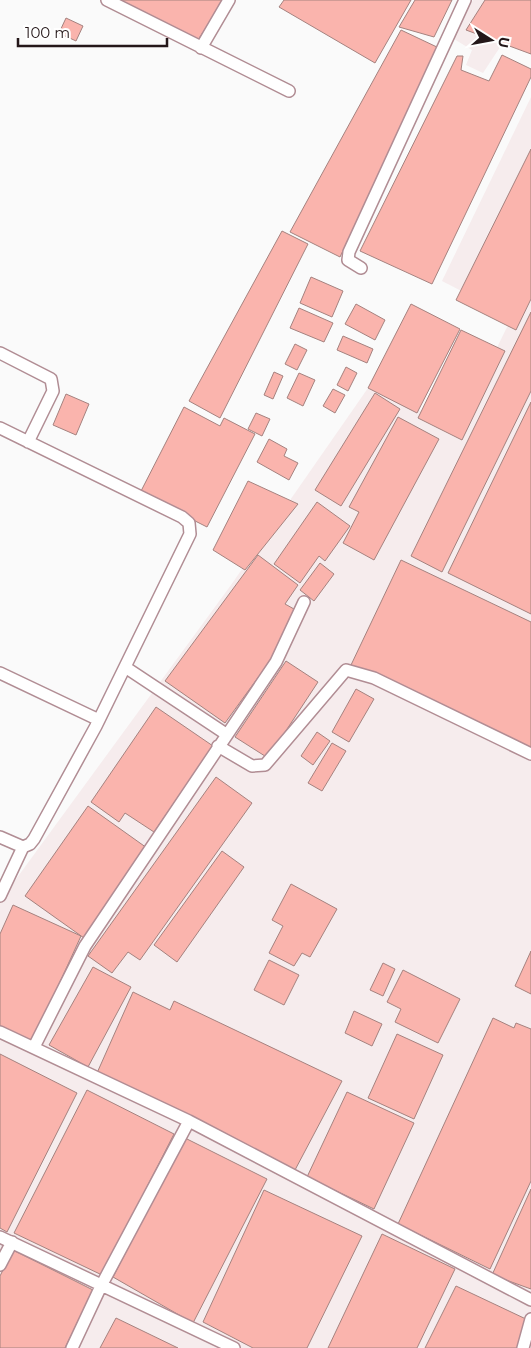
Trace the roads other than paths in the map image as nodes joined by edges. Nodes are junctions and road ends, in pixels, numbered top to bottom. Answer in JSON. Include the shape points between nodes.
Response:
{"nodes":[{"id":1,"x":107,"y":0,"type":"edge"},
{"id":2,"x":230,"y":0,"type":"edge"},
{"id":3,"x":465,"y":0,"type":"edge"},
{"id":4,"x":201,"y":48,"type":"junction"},
{"id":5,"x":288,"y":90,"type":"dead end"},
{"id":6,"x":361,"y":268,"type":"dead end"},
{"id":7,"x":0,"y":353,"type":"edge"},
{"id":8,"x":0,"y":428,"type":"edge"},
{"id":9,"x":28,"y":442,"type":"junction"},
{"id":10,"x":304,"y":602,"type":"dead end"},
{"id":11,"x":125,"y":667,"type":"junction"},
{"id":12,"x":0,"y":673,"type":"edge"},
{"id":13,"x":99,"y":720,"type":"junction"},
{"id":14,"x":226,"y":734,"type":"junction"},
{"id":15,"x":218,"y":746,"type":"junction"},
{"id":16,"x":531,"y":754,"type":"edge"},
{"id":17,"x":0,"y":837,"type":"edge"},
{"id":18,"x":23,"y":847,"type":"junction"},
{"id":19,"x":0,"y":896,"type":"edge"},
{"id":20,"x":0,"y":1032,"type":"edge"},
{"id":21,"x":34,"y":1047,"type":"junction"},
{"id":22,"x":189,"y":1121,"type":"junction"},
{"id":23,"x":0,"y":1237,"type":"edge"},
{"id":24,"x":12,"y":1242,"type":"junction"},
{"id":25,"x":0,"y":1265,"type":"edge"},
{"id":26,"x":101,"y":1286,"type":"junction"},
{"id":27,"x":531,"y":1300,"type":"edge"},
{"id":28,"x":531,"y":1319,"type":"edge"},
{"id":29,"x":72,"y":1348,"type":"edge"},
{"id":30,"x":234,"y":1348,"type":"edge"},
{"id":31,"x":523,"y":1348,"type":"edge"}],
"edges":[{"from":1,"to":4,"type":"lane"},
{"from":2,"to":4,"type":"lane"},
{"from":3,"to":6,"type":"lane","via":[[349,252],[348,260]]},
{"from":4,"to":5,"type":"lane"},
{"from":7,"to":9,"type":"lane","via":[[54,383]]},
{"from":8,"to":9,"type":"lane"},
{"from":9,"to":11,"type":"lane","via":[[182,517],[188,523],[190,534]]},
{"from":10,"to":14,"type":"lane","via":[[276,662]]},
{"from":11,"to":13,"type":"lane"},
{"from":11,"to":14,"type":"lane"},
{"from":12,"to":13,"type":"lane"},
{"from":13,"to":18,"type":"lane","via":[[34,839]]},
{"from":14,"to":15,"type":"lane"},
{"from":15,"to":16,"type":"lane","via":[[252,766],[266,766],[346,670],[374,678]]},
{"from":15,"to":21,"type":"lane","via":[[85,946]]},
{"from":17,"to":18,"type":"lane"},
{"from":18,"to":19,"type":"lane"},
{"from":20,"to":21,"type":"lane"},
{"from":21,"to":22,"type":"lane"},
{"from":22,"to":26,"type":"lane"},
{"from":22,"to":27,"type":"lane"},
{"from":23,"to":24,"type":"lane"},
{"from":24,"to":25,"type":"lane"},
{"from":24,"to":26,"type":"lane"},
{"from":26,"to":29,"type":"lane"},
{"from":26,"to":30,"type":"lane"},
{"from":28,"to":31,"type":"lane"}]}
